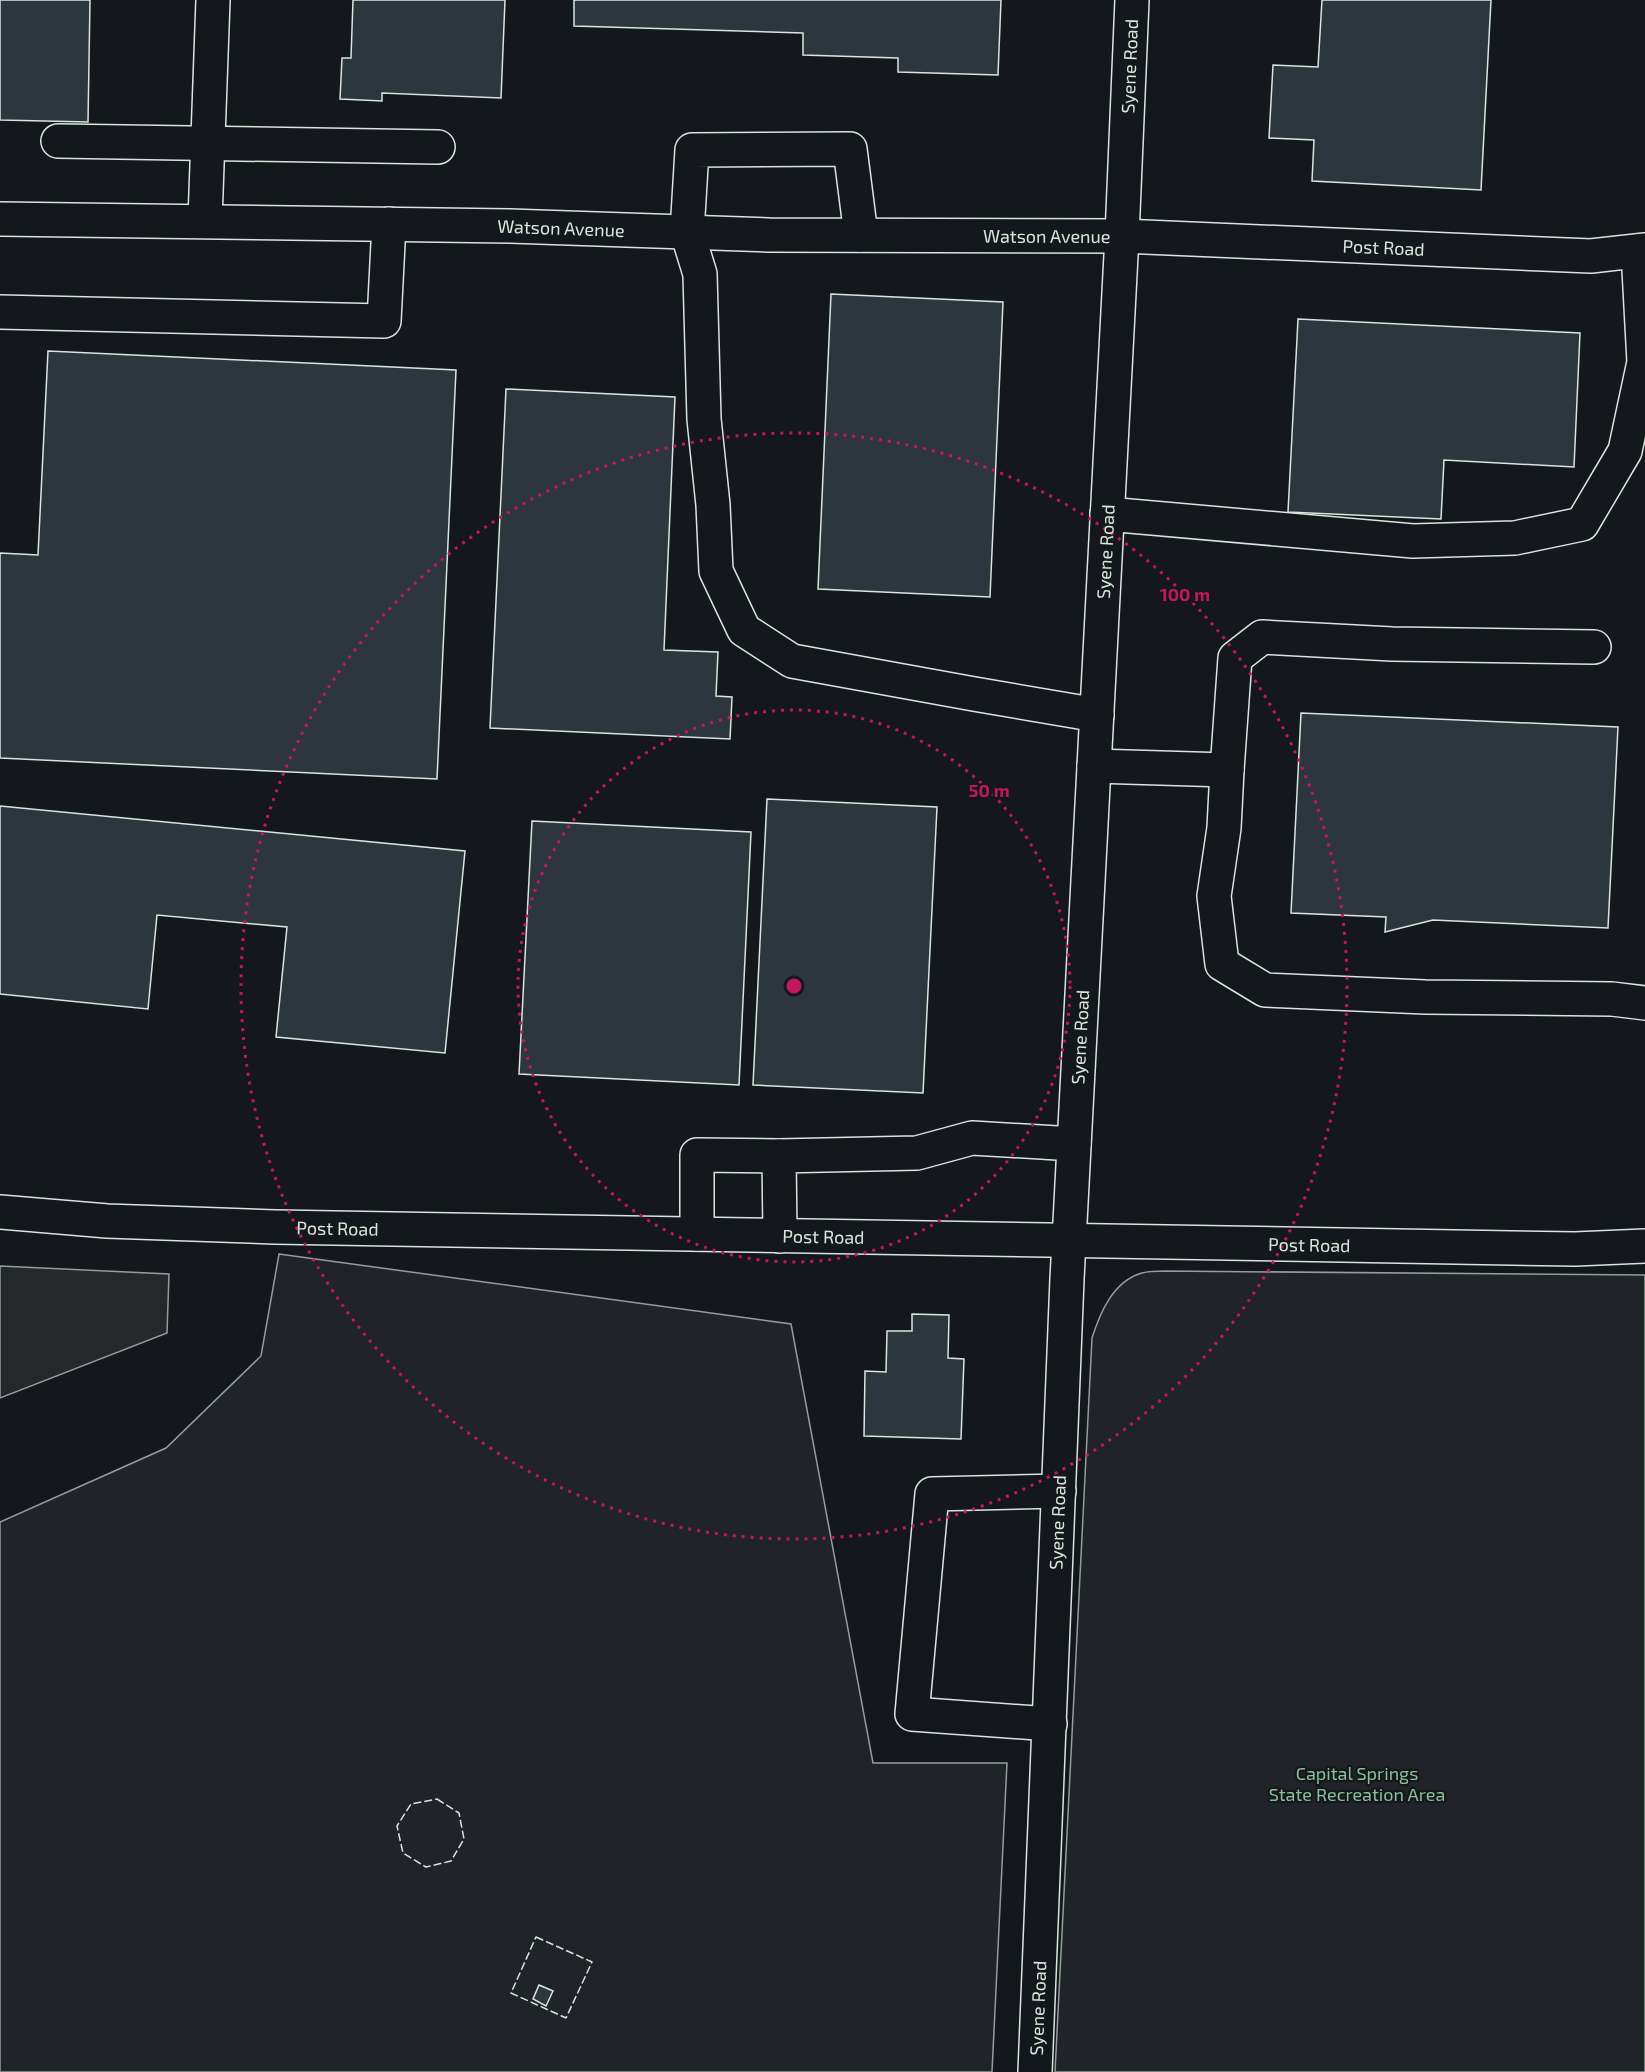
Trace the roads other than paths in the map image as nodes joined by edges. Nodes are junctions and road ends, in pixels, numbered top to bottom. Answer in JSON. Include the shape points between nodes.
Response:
{"nodes":[{"id":1,"x":213,"y":0,"type":"edge"},
{"id":2,"x":1132,"y":0,"type":"edge"},
{"id":3,"x":58,"y":141,"type":"dead end"},
{"id":4,"x":208,"y":142,"type":"junction"},
{"id":5,"x":438,"y":147,"type":"dead end"},
{"id":6,"x":0,"y":219,"type":"edge"},
{"id":7,"x":205,"y":220,"type":"junction"},
{"id":8,"x":389,"y":224,"type":"junction"},
{"id":9,"x":687,"y":232,"type":"junction"},
{"id":10,"x":861,"y":235,"type":"junction"},
{"id":11,"x":1122,"y":236,"type":"junction"},
{"id":12,"x":1641,"y":251,"type":"edge"},
{"id":13,"x":0,"y":312,"type":"edge"},
{"id":14,"x":1107,"y":514,"type":"junction"},
{"id":15,"x":1594,"y":647,"type":"dead end"},
{"id":16,"x":1097,"y":715,"type":"junction"},
{"id":17,"x":1094,"y":766,"type":"junction"},
{"id":18,"x":1227,"y":770,"type":"junction"},
{"id":19,"x":1645,"y":1004,"type":"edge"},
{"id":20,"x":1074,"y":1144,"type":"junction"},
{"id":21,"x":779,"y":1156,"type":"junction"},
{"id":22,"x":0,"y":1212,"type":"edge"},
{"id":23,"x":697,"y":1234,"type":"junction"},
{"id":24,"x":780,"y":1236,"type":"junction"},
{"id":25,"x":1069,"y":1241,"type":"junction"},
{"id":26,"x":1645,"y":1246,"type":"edge"},
{"id":27,"x":1059,"y":1491,"type":"junction"},
{"id":28,"x":1050,"y":1724,"type":"junction"},
{"id":29,"x":1035,"y":2072,"type":"edge"}],
"edges":[{"from":1,"to":4,"type":"street"},
{"from":2,"to":11,"type":"street","name":"Syene Road"},
{"from":3,"to":4,"type":"street"},
{"from":4,"to":5,"type":"street"},
{"from":4,"to":7,"type":"street"},
{"from":6,"to":7,"type":"street","name":"Watson Avenue"},
{"from":7,"to":8,"type":"street","name":"Watson Avenue"},
{"from":8,"to":9,"type":"street","name":"Watson Avenue"},
{"from":8,"to":13,"type":"street","via":[[384,321]]},
{"from":9,"to":10,"type":"street","name":"Watson Avenue"},
{"from":9,"to":10,"type":"street","via":[[692,150],[850,149]]},
{"from":9,"to":16,"type":"street","via":[[700,274],[704,419],[716,571],[744,630],[792,661]]},
{"from":10,"to":11,"type":"street","name":"Watson Avenue"},
{"from":11,"to":12,"type":"street","name":"Post Road","via":[[1591,256]]},
{"from":11,"to":14,"type":"street","name":"Syene Road"},
{"from":12,"to":14,"type":"street","via":[[1644,362],[1625,451],[1582,524],[1515,538],[1413,542]]},
{"from":14,"to":16,"type":"street","name":"Syene Road"},
{"from":15,"to":18,"type":"street","via":[[1392,644],[1262,637],[1235,658]]},
{"from":16,"to":17,"type":"street","name":"Syene Road"},
{"from":17,"to":18,"type":"street"},
{"from":17,"to":20,"type":"street","name":"Syene Road"},
{"from":18,"to":19,"type":"street","via":[[1214,896],[1222,964],[1265,990],[1612,999]]},
{"from":20,"to":21,"type":"street","via":[[972,1138],[917,1153]]},
{"from":20,"to":25,"type":"street","name":"Syene Road"},
{"from":21,"to":23,"type":"street","via":[[697,1155]]},
{"from":21,"to":24,"type":"street"},
{"from":22,"to":23,"type":"street","name":"Post Road","via":[[107,1221],[274,1227]]},
{"from":23,"to":24,"type":"street","name":"Post Road"},
{"from":24,"to":25,"type":"street","name":"Post Road"},
{"from":25,"to":26,"type":"street","name":"Post Road","via":[[1575,1249]]},
{"from":25,"to":27,"type":"street","name":"Syene Road"},
{"from":27,"to":28,"type":"street","name":"Syene Road"},
{"from":27,"to":28,"type":"street","via":[[932,1494],[912,1714]]},
{"from":28,"to":29,"type":"street","name":"Syene Road"}]}
